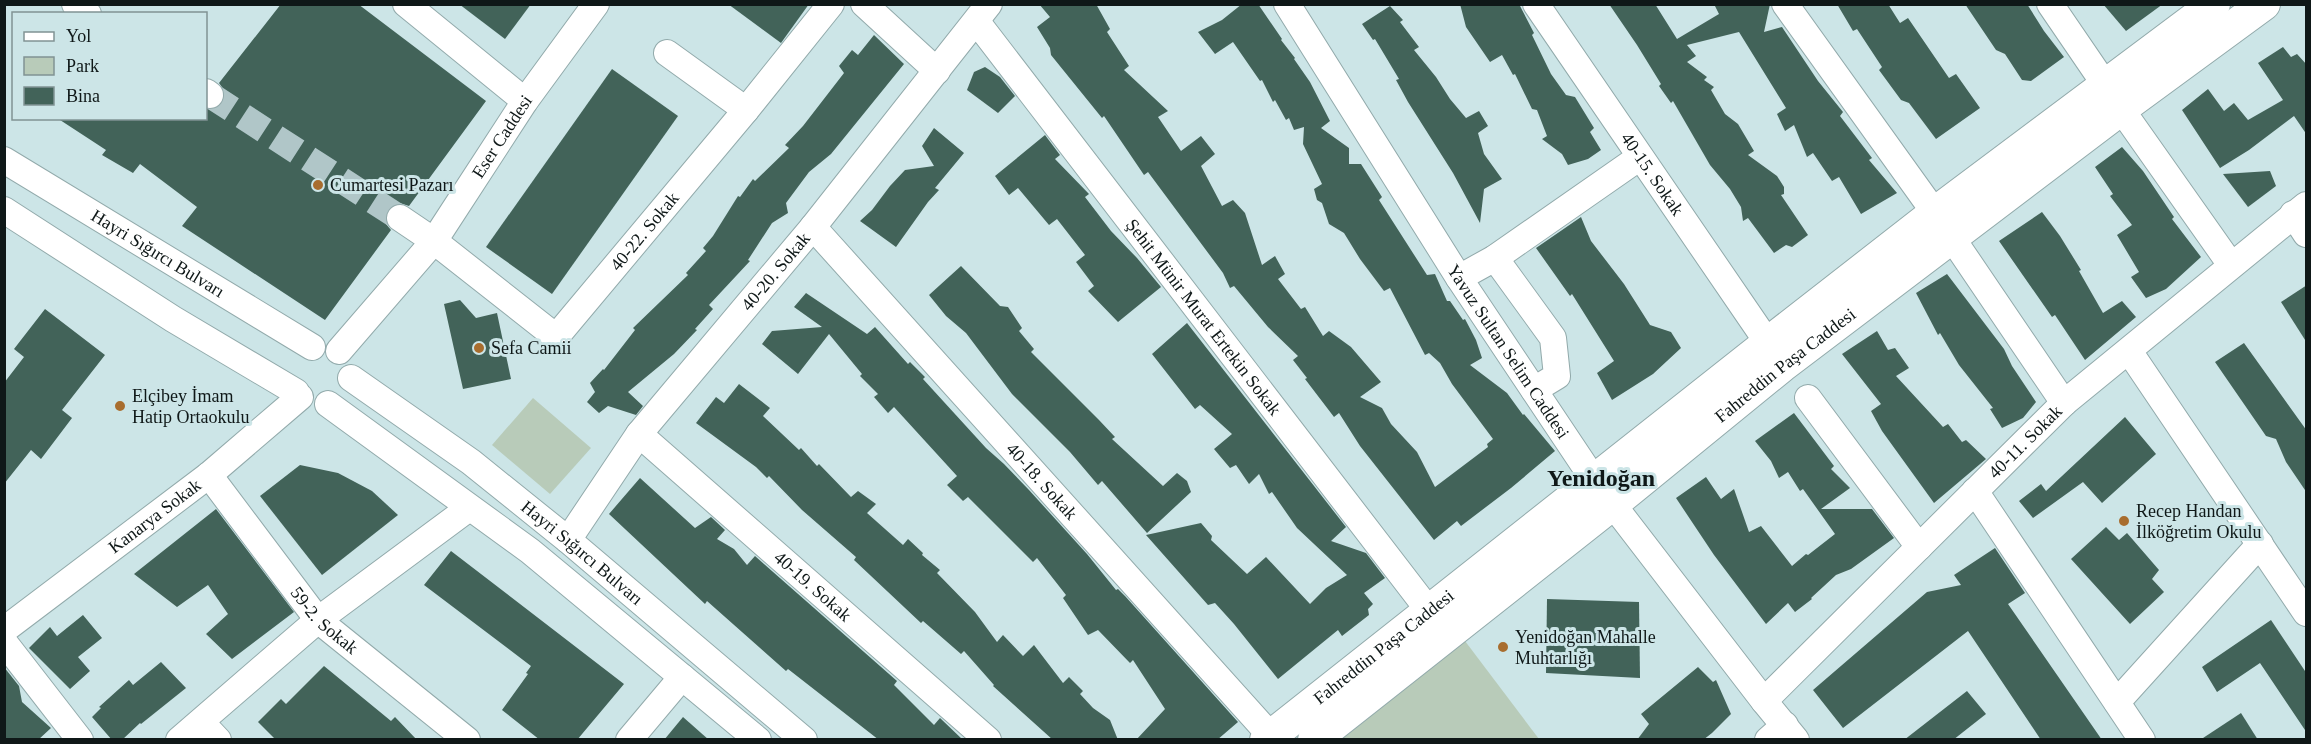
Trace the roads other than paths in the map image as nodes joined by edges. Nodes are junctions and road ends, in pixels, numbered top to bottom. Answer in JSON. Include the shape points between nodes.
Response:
{"nodes":[{"id":1,"x":406,"y":4,"type":"edge"},
{"id":2,"x":596,"y":4,"type":"edge"},
{"id":3,"x":831,"y":4,"type":"edge"},
{"id":4,"x":864,"y":4,"type":"edge"},
{"id":5,"x":1287,"y":4,"type":"edge"},
{"id":6,"x":1536,"y":4,"type":"edge"},
{"id":7,"x":1785,"y":4,"type":"edge"},
{"id":8,"x":2050,"y":4,"type":"edge"},
{"id":9,"x":2214,"y":4,"type":"edge"},
{"id":10,"x":2264,"y":4,"type":"edge"},
{"id":11,"x":983,"y":13,"type":"edge"},
{"id":12,"x":667,"y":53,"type":"dead end"},
{"id":13,"x":937,"y":71,"type":"junction"},
{"id":14,"x":2114,"y":98,"type":"junction"},
{"id":15,"x":525,"y":101,"type":"junction"},
{"id":16,"x":746,"y":110,"type":"junction"},
{"id":17,"x":1640,"y":157,"type":"junction"},
{"id":18,"x":4,"y":160,"type":"edge"},
{"id":19,"x":5,"y":212,"type":"edge"},
{"id":20,"x":400,"y":218,"type":"tunnel mouth"},
{"id":21,"x":2302,"y":218,"type":"edge"},
{"id":22,"x":1943,"y":226,"type":"junction"},
{"id":23,"x":813,"y":227,"type":"junction"},
{"id":24,"x":434,"y":241,"type":"junction"},
{"id":25,"x":1495,"y":258,"type":"junction"},
{"id":26,"x":2231,"y":265,"type":"junction"},
{"id":27,"x":1459,"y":278,"type":"junction"},
{"id":28,"x":1768,"y":343,"type":"junction"},
{"id":29,"x":312,"y":347,"type":"junction"},
{"id":30,"x":339,"y":351,"type":"junction"},
{"id":31,"x":2129,"y":351,"type":"junction"},
{"id":32,"x":351,"y":378,"type":"junction"},
{"id":33,"x":1534,"y":390,"type":"junction"},
{"id":34,"x":298,"y":394,"type":"junction"},
{"id":35,"x":1808,"y":398,"type":"dead end"},
{"id":36,"x":2064,"y":403,"type":"junction"},
{"id":37,"x":328,"y":404,"type":"junction"},
{"id":38,"x":639,"y":434,"type":"junction"},
{"id":39,"x":209,"y":475,"type":"junction"},
{"id":40,"x":1594,"y":480,"type":"junction"},
{"id":41,"x":1975,"y":491,"type":"junction"},
{"id":42,"x":1614,"y":503,"type":"junction"},
{"id":43,"x":469,"y":508,"type":"junction"},
{"id":44,"x":568,"y":540,"type":"junction"},
{"id":45,"x":2260,"y":544,"type":"junction"},
{"id":46,"x":1919,"y":547,"type":"junction"},
{"id":47,"x":1430,"y":612,"type":"junction"},
{"id":48,"x":2307,"y":613,"type":"edge"},
{"id":49,"x":318,"y":620,"type":"junction"},
{"id":50,"x":4,"y":630,"type":"edge"},
{"id":51,"x":4,"y":642,"type":"edge"},
{"id":52,"x":682,"y":677,"type":"junction"},
{"id":53,"x":1764,"y":702,"type":"junction"},
{"id":54,"x":2117,"y":702,"type":"junction"},
{"id":55,"x":210,"y":731,"type":"edge"},
{"id":56,"x":1783,"y":735,"type":"edge"},
{"id":57,"x":1269,"y":738,"type":"edge"},
{"id":58,"x":80,"y":740,"type":"edge"},
{"id":59,"x":179,"y":740,"type":"edge"},
{"id":60,"x":466,"y":740,"type":"edge"},
{"id":61,"x":629,"y":740,"type":"edge"},
{"id":62,"x":758,"y":740,"type":"edge"},
{"id":63,"x":804,"y":740,"type":"edge"},
{"id":64,"x":988,"y":740,"type":"edge"},
{"id":65,"x":1314,"y":740,"type":"edge"},
{"id":66,"x":2142,"y":740,"type":"edge"}],
"edges":[{"from":1,"to":15,"type":"street"},
{"from":2,"to":15,"type":"street","name":"Eser Caddesi"},
{"from":3,"to":16,"type":"street","name":"40-22. Sokak"},
{"from":4,"to":13,"type":"street"},
{"from":5,"to":27,"type":"street","name":"Yavuz Sultan Selim Caddesi"},
{"from":6,"to":17,"type":"street","name":"40-15. Sokak"},
{"from":7,"to":22,"type":"street"},
{"from":8,"to":14,"type":"street"},
{"from":9,"to":14,"type":"main road","name":"Fahreddin Paşa Caddesi"},
{"from":10,"to":14,"type":"main road","name":"Fahreddin Paşa Caddesi"},
{"from":11,"to":13,"type":"street","name":"40-20. Sokak"},
{"from":11,"to":47,"type":"street","name":"Şehit Münir Murat Ertekin Sokak"},
{"from":12,"to":16,"type":"street"},
{"from":13,"to":23,"type":"street","name":"40-20. Sokak"},
{"from":14,"to":22,"type":"main road","name":"Fahreddin Paşa Caddesi"},
{"from":14,"to":26,"type":"street"},
{"from":15,"to":24,"type":"street","name":"Eser Caddesi"},
{"from":16,"to":24,"type":"street","name":"40-22. Sokak","via":[[556,337]]},
{"from":17,"to":25,"type":"street"},
{"from":17,"to":28,"type":"street","name":"40-15. Sokak"},
{"from":18,"to":29,"type":"street","name":"Hayri Sığırcı Bulvarı"},
{"from":19,"to":34,"type":"street"},
{"from":20,"to":24,"type":"street"},
{"from":21,"to":26,"type":"street","name":"40-11. Sokak"},
{"from":22,"to":28,"type":"main road","name":"Fahreddin Paşa Caddesi"},
{"from":22,"to":36,"type":"street"},
{"from":22,"to":42,"type":"main road","name":"Fahreddin Paşa Caddesi","via":[[1782,366]]},
{"from":23,"to":38,"type":"street","name":"40-20. Sokak"},
{"from":23,"to":57,"type":"street","name":"40-18. Sokak"},
{"from":24,"to":30,"type":"street","name":"Eser Caddesi"},
{"from":25,"to":27,"type":"street"},
{"from":25,"to":33,"type":"street","via":[[1553,338],[1557,376]]},
{"from":26,"to":31,"type":"street","name":"40-11. Sokak"},
{"from":27,"to":33,"type":"street","name":"Yavuz Sultan Selim Caddesi"},
{"from":28,"to":40,"type":"main road","name":"Fahreddin Paşa Caddesi"},
{"from":29,"to":30,"type":"street","via":[[323,345]]},
{"from":29,"to":34,"type":"street","via":[[300,354],[292,366],[291,380]]},
{"from":30,"to":32,"type":"street","via":[[347,360]]},
{"from":31,"to":36,"type":"street","name":"40-11. Sokak"},
{"from":31,"to":45,"type":"street"},
{"from":32,"to":37,"type":"street","via":[[342,397]]},
{"from":32,"to":44,"type":"street","name":"Hayri Sığırcı Bulvarı","via":[[471,462]]},
{"from":33,"to":40,"type":"street","name":"Yavuz Sultan Selim Caddesi"},
{"from":34,"to":37,"type":"street","via":[[315,405]]},
{"from":34,"to":39,"type":"street","name":"Kanarya Sokak"},
{"from":35,"to":46,"type":"street"},
{"from":36,"to":41,"type":"street","name":"40-11. Sokak"},
{"from":37,"to":43,"type":"street","name":"Hayri Sığırcı Bulvarı"},
{"from":38,"to":44,"type":"street","name":"40-20. Sokak"},
{"from":38,"to":64,"type":"street","name":"40-19. Sokak"},
{"from":39,"to":49,"type":"street","name":"59-2. Sokak"},
{"from":39,"to":50,"type":"street","name":"Kanarya Sokak"},
{"from":40,"to":42,"type":"street","name":"Yavuz Sultan Selim Caddesi"},
{"from":40,"to":47,"type":"main road","name":"Fahreddin Paşa Caddesi"},
{"from":41,"to":46,"type":"street","name":"40-11. Sokak"},
{"from":41,"to":54,"type":"street"},
{"from":42,"to":53,"type":"street","name":"Yavuz Sultan Selim Caddesi"},
{"from":42,"to":65,"type":"main road","name":"Fahreddin Paşa Caddesi"},
{"from":43,"to":49,"type":"street"},
{"from":43,"to":52,"type":"street","name":"Hayri Sığırcı Bulvarı","via":[[530,551]]},
{"from":44,"to":63,"type":"street","name":"Hayri Sığırcı Bulvarı"},
{"from":45,"to":48,"type":"street"},
{"from":45,"to":54,"type":"street"},
{"from":46,"to":53,"type":"street","name":"40-11. Sokak"},
{"from":47,"to":57,"type":"main road","name":"Fahreddin Paşa Caddesi"},
{"from":49,"to":55,"type":"street"},
{"from":49,"to":60,"type":"street","name":"59-2. Sokak"},
{"from":51,"to":58,"type":"street"},
{"from":52,"to":61,"type":"street"},
{"from":52,"to":62,"type":"street","name":"Hayri Sığırcı Bulvarı"},
{"from":53,"to":56,"type":"street","name":"Yavuz Sultan Selim Caddesi"},
{"from":54,"to":66,"type":"street"},
{"from":55,"to":59,"type":"street"}]}
